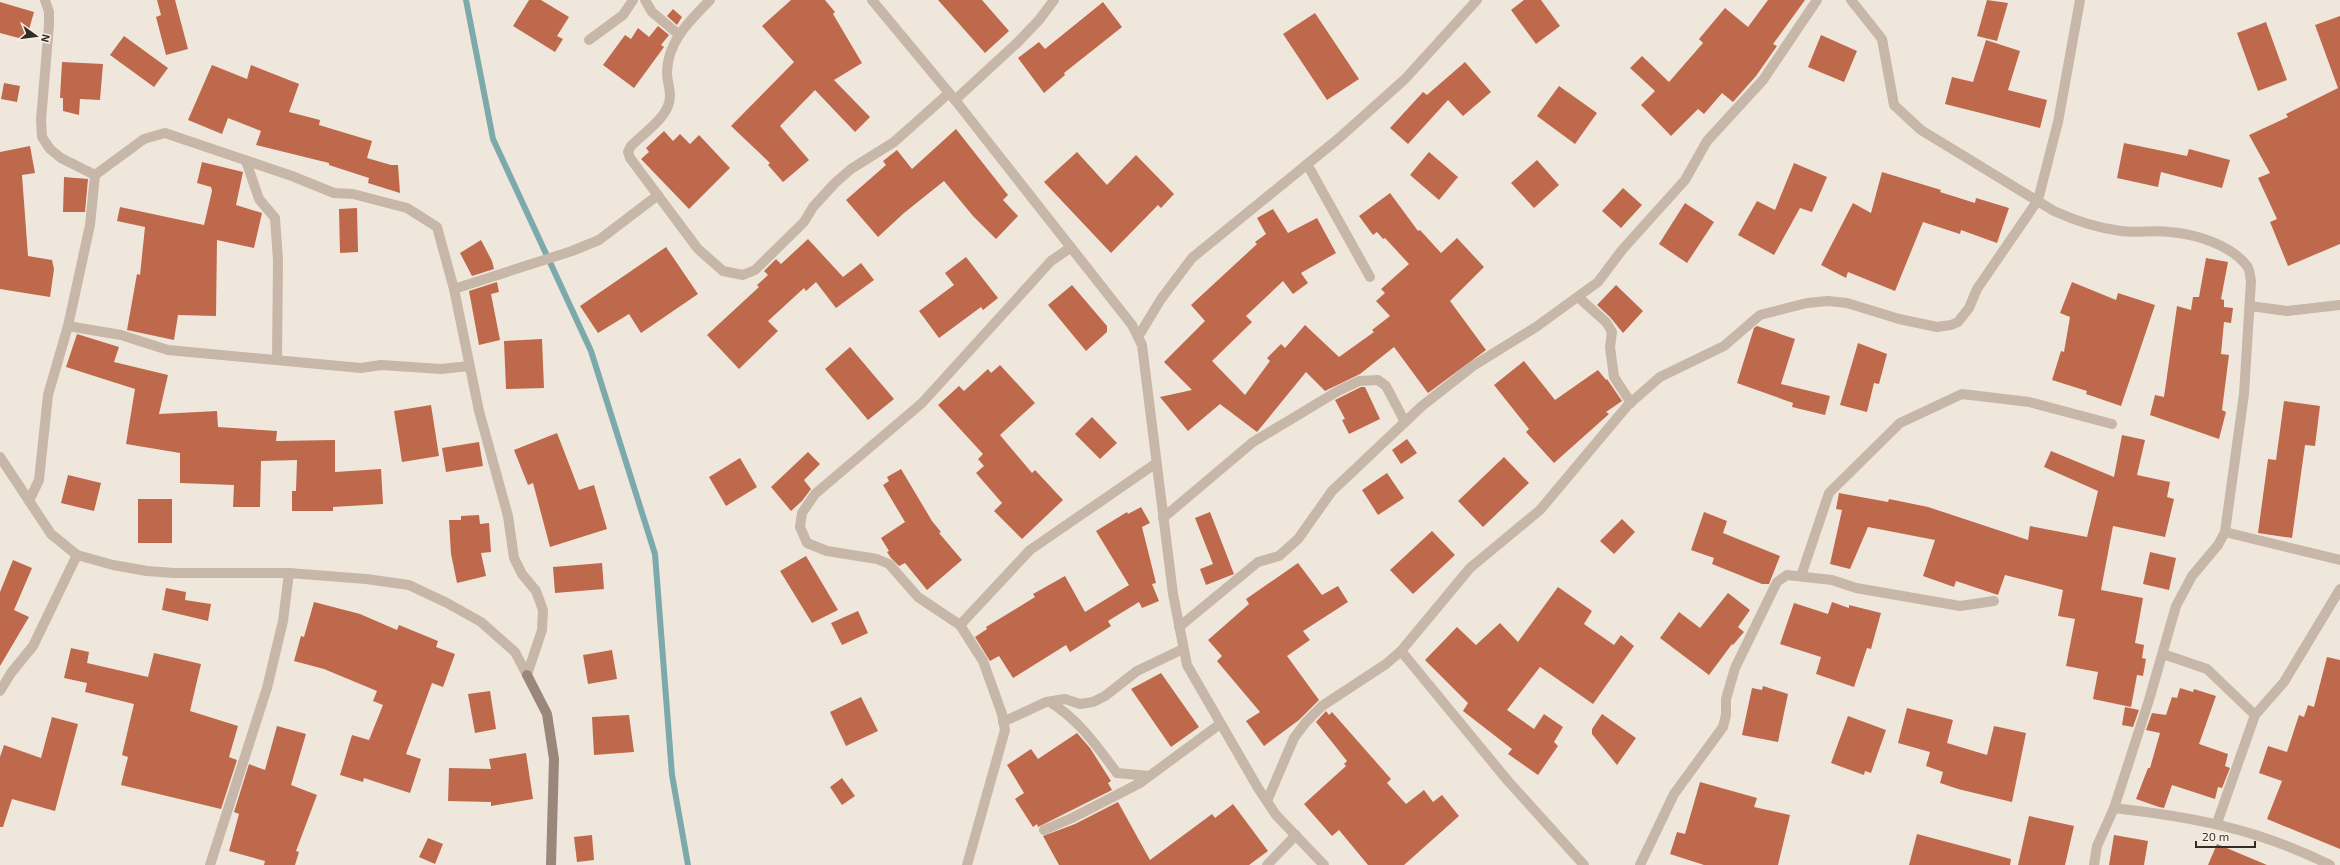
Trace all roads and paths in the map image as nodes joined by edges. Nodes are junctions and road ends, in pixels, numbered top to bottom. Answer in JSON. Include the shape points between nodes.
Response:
{"nodes":[{"id":1,"x":45,"y":0,"type":"edge"},
{"id":2,"x":633,"y":0,"type":"edge"},
{"id":3,"x":645,"y":0,"type":"edge"},
{"id":4,"x":710,"y":0,"type":"edge"},
{"id":5,"x":872,"y":0,"type":"edge"},
{"id":6,"x":1054,"y":0,"type":"edge"},
{"id":7,"x":1477,"y":0,"type":"edge"},
{"id":8,"x":1817,"y":0,"type":"edge"},
{"id":9,"x":1851,"y":0,"type":"edge"},
{"id":10,"x":2080,"y":0,"type":"edge"},
{"id":11,"x":678,"y":34,"type":"junction"},
{"id":12,"x":589,"y":40,"type":"dead end"},
{"id":13,"x":952,"y":97,"type":"junction"},
{"id":14,"x":246,"y":161,"type":"junction"},
{"id":15,"x":1307,"y":164,"type":"junction"},
{"id":16,"x":95,"y":175,"type":"junction"},
{"id":17,"x":658,"y":195,"type":"junction"},
{"id":18,"x":2038,"y":200,"type":"junction"},
{"id":19,"x":1070,"y":248,"type":"junction"},
{"id":20,"x":1370,"y":277,"type":"dead end"},
{"id":21,"x":454,"y":289,"type":"junction"},
{"id":22,"x":1578,"y":297,"type":"junction"},
{"id":23,"x":2340,"y":305,"type":"edge"},
{"id":24,"x":2250,"y":306,"type":"junction"},
{"id":25,"x":68,"y":326,"type":"junction"},
{"id":26,"x":1138,"y":337,"type":"junction"},
{"id":27,"x":277,"y":360,"type":"junction"},
{"id":28,"x":470,"y":366,"type":"junction"},
{"id":29,"x":1631,"y":403,"type":"junction"},
{"id":30,"x":1405,"y":422,"type":"junction"},
{"id":31,"x":2112,"y":424,"type":"dead end"},
{"id":32,"x":0,"y":458,"type":"edge"},
{"id":33,"x":1155,"y":464,"type":"junction"},
{"id":34,"x":29,"y":501,"type":"junction"},
{"id":35,"x":1162,"y":518,"type":"junction"},
{"id":36,"x":2225,"y":532,"type":"junction"},
{"id":37,"x":77,"y":555,"type":"junction"},
{"id":38,"x":2340,"y":560,"type":"edge"},
{"id":39,"x":289,"y":573,"type":"junction"},
{"id":40,"x":1802,"y":576,"type":"junction"},
{"id":41,"x":2340,"y":589,"type":"edge"},
{"id":42,"x":1994,"y":601,"type":"dead end"},
{"id":43,"x":960,"y":625,"type":"junction"},
{"id":44,"x":1179,"y":627,"type":"junction"},
{"id":45,"x":1183,"y":649,"type":"junction"},
{"id":46,"x":1401,"y":651,"type":"junction"},
{"id":47,"x":2163,"y":654,"type":"junction"},
{"id":48,"x":528,"y":675,"type":"junction"},
{"id":49,"x":0,"y":691,"type":"edge"},
{"id":50,"x":1050,"y":702,"type":"junction"},
{"id":51,"x":2255,"y":715,"type":"junction"},
{"id":52,"x":1003,"y":722,"type":"junction"},
{"id":53,"x":1220,"y":724,"type":"junction"},
{"id":54,"x":1149,"y":776,"type":"junction"},
{"id":55,"x":1267,"y":801,"type":"junction"},
{"id":56,"x":2114,"y":808,"type":"junction"},
{"id":57,"x":2217,"y":823,"type":"junction"},
{"id":58,"x":1044,"y":830,"type":"dead end"},
{"id":59,"x":1296,"y":835,"type":"junction"},
{"id":60,"x":210,"y":865,"type":"edge"},
{"id":61,"x":551,"y":865,"type":"edge"},
{"id":62,"x":968,"y":865,"type":"edge"},
{"id":63,"x":1267,"y":865,"type":"edge"},
{"id":64,"x":1324,"y":865,"type":"edge"},
{"id":65,"x":1584,"y":865,"type":"edge"},
{"id":66,"x":1640,"y":865,"type":"edge"},
{"id":67,"x":2094,"y":865,"type":"edge"},
{"id":68,"x":2330,"y":865,"type":"edge"}],
"edges":[{"from":1,"to":16,"type":"street","via":[[49,12],[49,25],[41,120],[42,137],[50,149],[61,158]]},
{"from":2,"to":12,"type":"street","via":[[623,15]]},
{"from":3,"to":11,"type":"street","via":[[652,12]]},
{"from":4,"to":11,"type":"street"},
{"from":5,"to":13,"type":"street"},
{"from":6,"to":13,"type":"street","via":[[1018,43]]},
{"from":7,"to":15,"type":"street","via":[[1405,79]]},
{"from":8,"to":22,"type":"street","via":[[1763,80],[1707,141],[1685,180],[1622,250],[1598,282]]},
{"from":9,"to":18,"type":"street","via":[[1882,39],[1894,105],[1921,130]]},
{"from":10,"to":18,"type":"street","via":[[2058,122]]},
{"from":11,"to":17,"type":"street","via":[[668,58],[667,73],[671,95],[669,105],[664,114],[628,152]]},
{"from":13,"to":17,"type":"street","via":[[894,142],[851,169],[813,206],[804,222],[755,270],[744,275],[722,271],[698,249]]},
{"from":13,"to":19,"type":"street"},
{"from":14,"to":16,"type":"street","via":[[165,133],[144,139]]},
{"from":14,"to":21,"type":"street","via":[[334,193],[353,194],[408,208],[437,227]]},
{"from":14,"to":27,"type":"street","via":[[259,199],[275,218],[278,260]]},
{"from":15,"to":20,"type":"street"},
{"from":15,"to":26,"type":"street","via":[[1192,258],[1161,299]]},
{"from":16,"to":25,"type":"street","via":[[90,225]]},
{"from":17,"to":21,"type":"street","via":[[598,240],[572,252]]},
{"from":18,"to":24,"type":"street","via":[[2054,211],[2086,225],[2123,231],[2170,232],[2193,236],[2219,246],[2248,267],[2251,281]]},
{"from":18,"to":29,"type":"street","via":[[1977,289],[1969,308],[1958,322],[1951,326],[1928,326],[1847,303],[1807,303],[1751,320],[1724,346],[1660,377]]},
{"from":19,"to":26,"type":"street"},
{"from":19,"to":43,"type":"street","via":[[1051,260],[922,403],[815,494],[802,513],[800,527],[807,543],[827,551],[878,559],[889,564],[918,597]]},
{"from":21,"to":28,"type":"street"},
{"from":22,"to":29,"type":"street","via":[[1606,322],[1612,332],[1610,346],[1614,377]]},
{"from":22,"to":30,"type":"street","via":[[1536,327],[1473,366]]},
{"from":23,"to":24,"type":"street","via":[[2287,311]]},
{"from":24,"to":36,"type":"street","via":[[2244,394]]},
{"from":25,"to":27,"type":"street","via":[[121,335],[168,350]]},
{"from":25,"to":34,"type":"street","via":[[48,395],[39,480]]},
{"from":26,"to":33,"type":"street","via":[[1142,345]]},
{"from":27,"to":28,"type":"street","via":[[362,368],[382,365],[441,369]]},
{"from":28,"to":48,"type":"street","via":[[489,452],[508,516],[514,558],[522,574],[536,591],[543,610],[542,630]]},
{"from":29,"to":46,"type":"street","via":[[1552,498],[1470,568]]},
{"from":30,"to":35,"type":"street","via":[[1386,386],[1378,380],[1359,381],[1253,442]]},
{"from":30,"to":44,"type":"street","via":[[1332,491],[1298,539],[1279,556],[1258,562]]},
{"from":31,"to":40,"type":"street","via":[[2029,402],[1962,394],[1900,423],[1829,493]]},
{"from":32,"to":34,"type":"street"},
{"from":33,"to":35,"type":"street"},
{"from":33,"to":43,"type":"street","via":[[1030,550]]},
{"from":34,"to":37,"type":"street","via":[[51,534]]},
{"from":35,"to":44,"type":"street"},
{"from":36,"to":38,"type":"street"},
{"from":36,"to":47,"type":"street","via":[[2218,545],[2192,576],[2176,606]]},
{"from":37,"to":39,"type":"street","via":[[113,565],[168,573]]},
{"from":37,"to":49,"type":"street","via":[[33,646],[11,672]]},
{"from":39,"to":48,"type":"street","via":[[409,585],[481,622],[515,652]]},
{"from":39,"to":60,"type":"street","via":[[283,620],[267,688]]},
{"from":40,"to":42,"type":"street","via":[[1960,606]]},
{"from":40,"to":66,"type":"street","via":[[1787,575],[1777,582],[1734,668],[1726,699],[1723,727],[1674,794]]},
{"from":41,"to":51,"type":"street","via":[[2284,682]]},
{"from":43,"to":52,"type":"street","via":[[982,661]]},
{"from":44,"to":45,"type":"street"},
{"from":45,"to":50,"type":"street","via":[[1136,671],[1105,696],[1093,702],[1080,704],[1065,699]]},
{"from":45,"to":53,"type":"street","via":[[1187,665]]},
{"from":46,"to":55,"type":"street","via":[[1386,664],[1322,706],[1306,722],[1294,738]]},
{"from":46,"to":65,"type":"street","via":[[1508,781]]},
{"from":47,"to":51,"type":"street","via":[[2207,669]]},
{"from":47,"to":56,"type":"street"},
{"from":48,"to":61,"type":"street","via":[[547,714],[554,759]]},
{"from":50,"to":52,"type":"street"},
{"from":50,"to":54,"type":"street","via":[[1068,713],[1083,728],[1117,773]]},
{"from":51,"to":57,"type":"street"},
{"from":52,"to":62,"type":"street","via":[[1005,730],[1001,751]]},
{"from":53,"to":54,"type":"street"},
{"from":53,"to":55,"type":"street"},
{"from":54,"to":58,"type":"street","via":[[1072,818]]},
{"from":55,"to":59,"type":"street","via":[[1276,815]]},
{"from":56,"to":57,"type":"street"},
{"from":56,"to":67,"type":"street","via":[[2097,846]]},
{"from":57,"to":68,"type":"street","via":[[2276,841]]},
{"from":59,"to":63,"type":"street"},
{"from":59,"to":64,"type":"street"}]}
